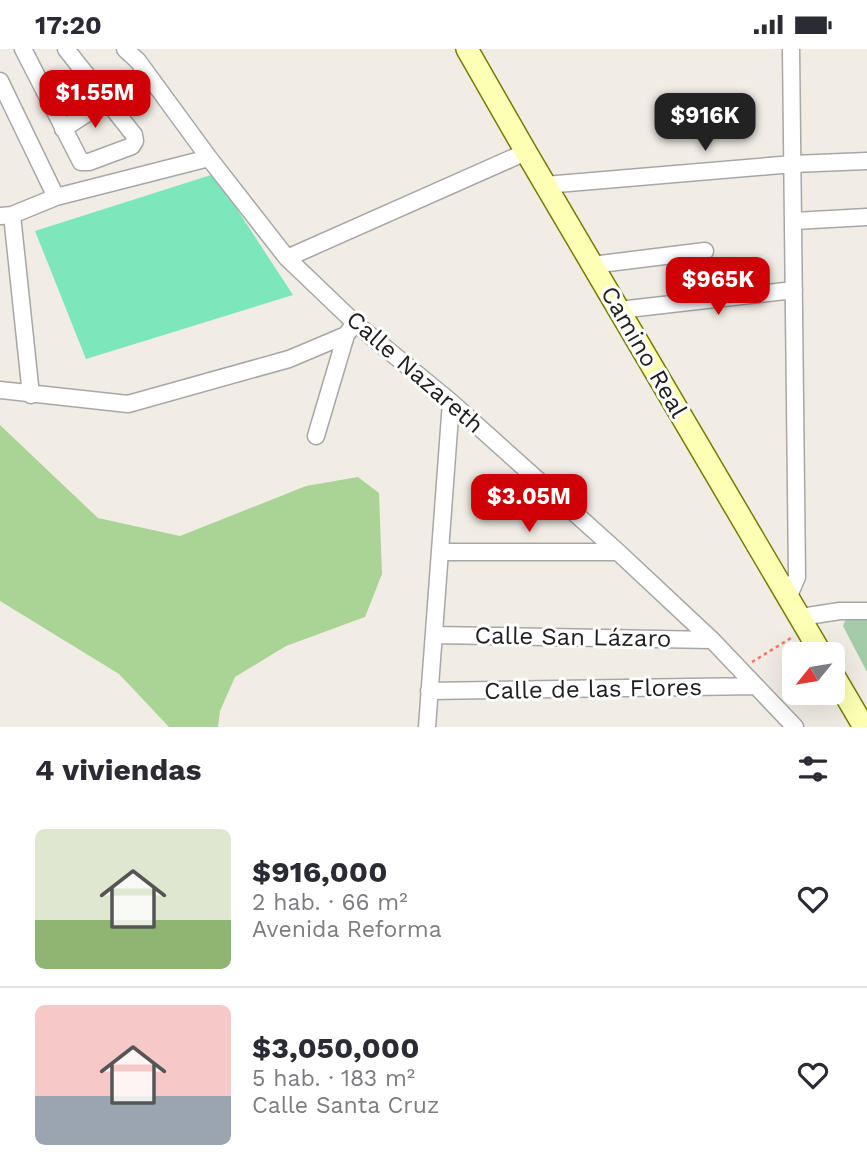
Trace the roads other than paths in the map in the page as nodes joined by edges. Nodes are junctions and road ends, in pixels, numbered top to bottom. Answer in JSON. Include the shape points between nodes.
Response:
{"nodes":[{"id":1,"x":23,"y":49,"type":"edge"},
{"id":2,"x":66,"y":49,"type":"edge"},
{"id":3,"x":125,"y":49,"type":"edge"},
{"id":4,"x":467,"y":49,"type":"edge"},
{"id":5,"x":791,"y":49,"type":"edge"},
{"id":6,"x":0,"y":81,"type":"edge"},
{"id":7,"x":106,"y":101,"type":"junction"},
{"id":8,"x":64,"y":129,"type":"junction"},
{"id":9,"x":526,"y":152,"type":"junction"},
{"id":10,"x":112,"y":153,"type":"junction"},
{"id":11,"x":209,"y":158,"type":"junction"},
{"id":12,"x":867,"y":161,"type":"edge"},
{"id":13,"x":793,"y":165,"type":"junction"},
{"id":14,"x":126,"y":178,"type":"junction"},
{"id":15,"x":545,"y":185,"type":"junction"},
{"id":16,"x":56,"y":197,"type":"junction"},
{"id":17,"x":6,"y":216,"type":"edge"},
{"id":18,"x":867,"y":217,"type":"edge"},
{"id":19,"x":794,"y":221,"type":"junction"},
{"id":20,"x":705,"y":251,"type":"dead end"},
{"id":21,"x":287,"y":258,"type":"junction"},
{"id":22,"x":592,"y":265,"type":"junction"},
{"id":23,"x":794,"y":290,"type":"junction"},
{"id":24,"x":619,"y":310,"type":"junction"},
{"id":25,"x":351,"y":329,"type":"junction"},
{"id":26,"x":0,"y":390,"type":"edge"},
{"id":27,"x":31,"y":395,"type":"junction"},
{"id":28,"x":452,"y":402,"type":"junction"},
{"id":29,"x":316,"y":436,"type":"dead end"},
{"id":30,"x":441,"y":552,"type":"junction"},
{"id":31,"x":618,"y":552,"type":"junction"},
{"id":32,"x":788,"y":598,"type":"junction"},
{"id":33,"x":867,"y":611,"type":"edge"},
{"id":34,"x":804,"y":623,"type":"junction"},
{"id":35,"x":434,"y":635,"type":"junction"},
{"id":36,"x":712,"y":640,"type":"junction"},
{"id":37,"x":815,"y":642,"type":"edge"},
{"id":38,"x":756,"y":686,"type":"junction"},
{"id":39,"x":429,"y":691,"type":"junction"},
{"id":40,"x":845,"y":695,"type":"edge"},
{"id":41,"x":426,"y":727,"type":"edge"},
{"id":42,"x":795,"y":727,"type":"edge"},
{"id":43,"x":864,"y":727,"type":"edge"}],
"edges":[{"from":1,"to":8,"type":"street"},
{"from":2,"to":7,"type":"street"},
{"from":3,"to":11,"type":"street","name":"Calle Nazareth"},
{"from":4,"to":9,"type":"main road","name":"Camino Real"},
{"from":5,"to":13,"type":"street"},
{"from":6,"to":16,"type":"street"},
{"from":7,"to":8,"type":"street"},
{"from":7,"to":10,"type":"street","via":[[135,141]]},
{"from":8,"to":10,"type":"street","via":[[81,162]]},
{"from":9,"to":15,"type":"main road","name":"Camino Real"},
{"from":9,"to":21,"type":"street"},
{"from":10,"to":14,"type":"street"},
{"from":11,"to":14,"type":"street"},
{"from":11,"to":21,"type":"street","name":"Calle Nazareth"},
{"from":12,"to":13,"type":"street"},
{"from":13,"to":15,"type":"street"},
{"from":13,"to":19,"type":"street"},
{"from":14,"to":16,"type":"street"},
{"from":15,"to":22,"type":"main road","name":"Camino Real"},
{"from":16,"to":17,"type":"street"},
{"from":17,"to":27,"type":"street"},
{"from":18,"to":19,"type":"street"},
{"from":19,"to":23,"type":"street"},
{"from":20,"to":22,"type":"street"},
{"from":21,"to":25,"type":"street","name":"Calle Nazareth"},
{"from":22,"to":24,"type":"main road","name":"Camino Real"},
{"from":23,"to":24,"type":"street"},
{"from":23,"to":32,"type":"street","via":[[797,577]]},
{"from":24,"to":32,"type":"main road","name":"Camino Real"},
{"from":25,"to":27,"type":"street","via":[[289,359],[128,404]]},
{"from":25,"to":28,"type":"street","name":"Calle Nazareth"},
{"from":25,"to":29,"type":"street"},
{"from":26,"to":27,"type":"street"},
{"from":28,"to":30,"type":"street"},
{"from":28,"to":31,"type":"street","name":"Calle Nazareth"},
{"from":30,"to":31,"type":"street"},
{"from":30,"to":35,"type":"street"},
{"from":31,"to":36,"type":"street","name":"Calle Nazareth"},
{"from":32,"to":34,"type":"main road","name":"Camino Real"},
{"from":33,"to":34,"type":"street","via":[[840,611]]},
{"from":34,"to":37,"type":"main road","name":"Camino Real"},
{"from":35,"to":36,"type":"street","name":"Calle San Lázaro"},
{"from":35,"to":39,"type":"street"},
{"from":36,"to":38,"type":"street","name":"Calle Nazareth"},
{"from":38,"to":39,"type":"street","name":"Calle de las Flores"},
{"from":38,"to":42,"type":"street","name":"Calle Nazareth"},
{"from":39,"to":41,"type":"street"},
{"from":40,"to":43,"type":"main road"}]}
